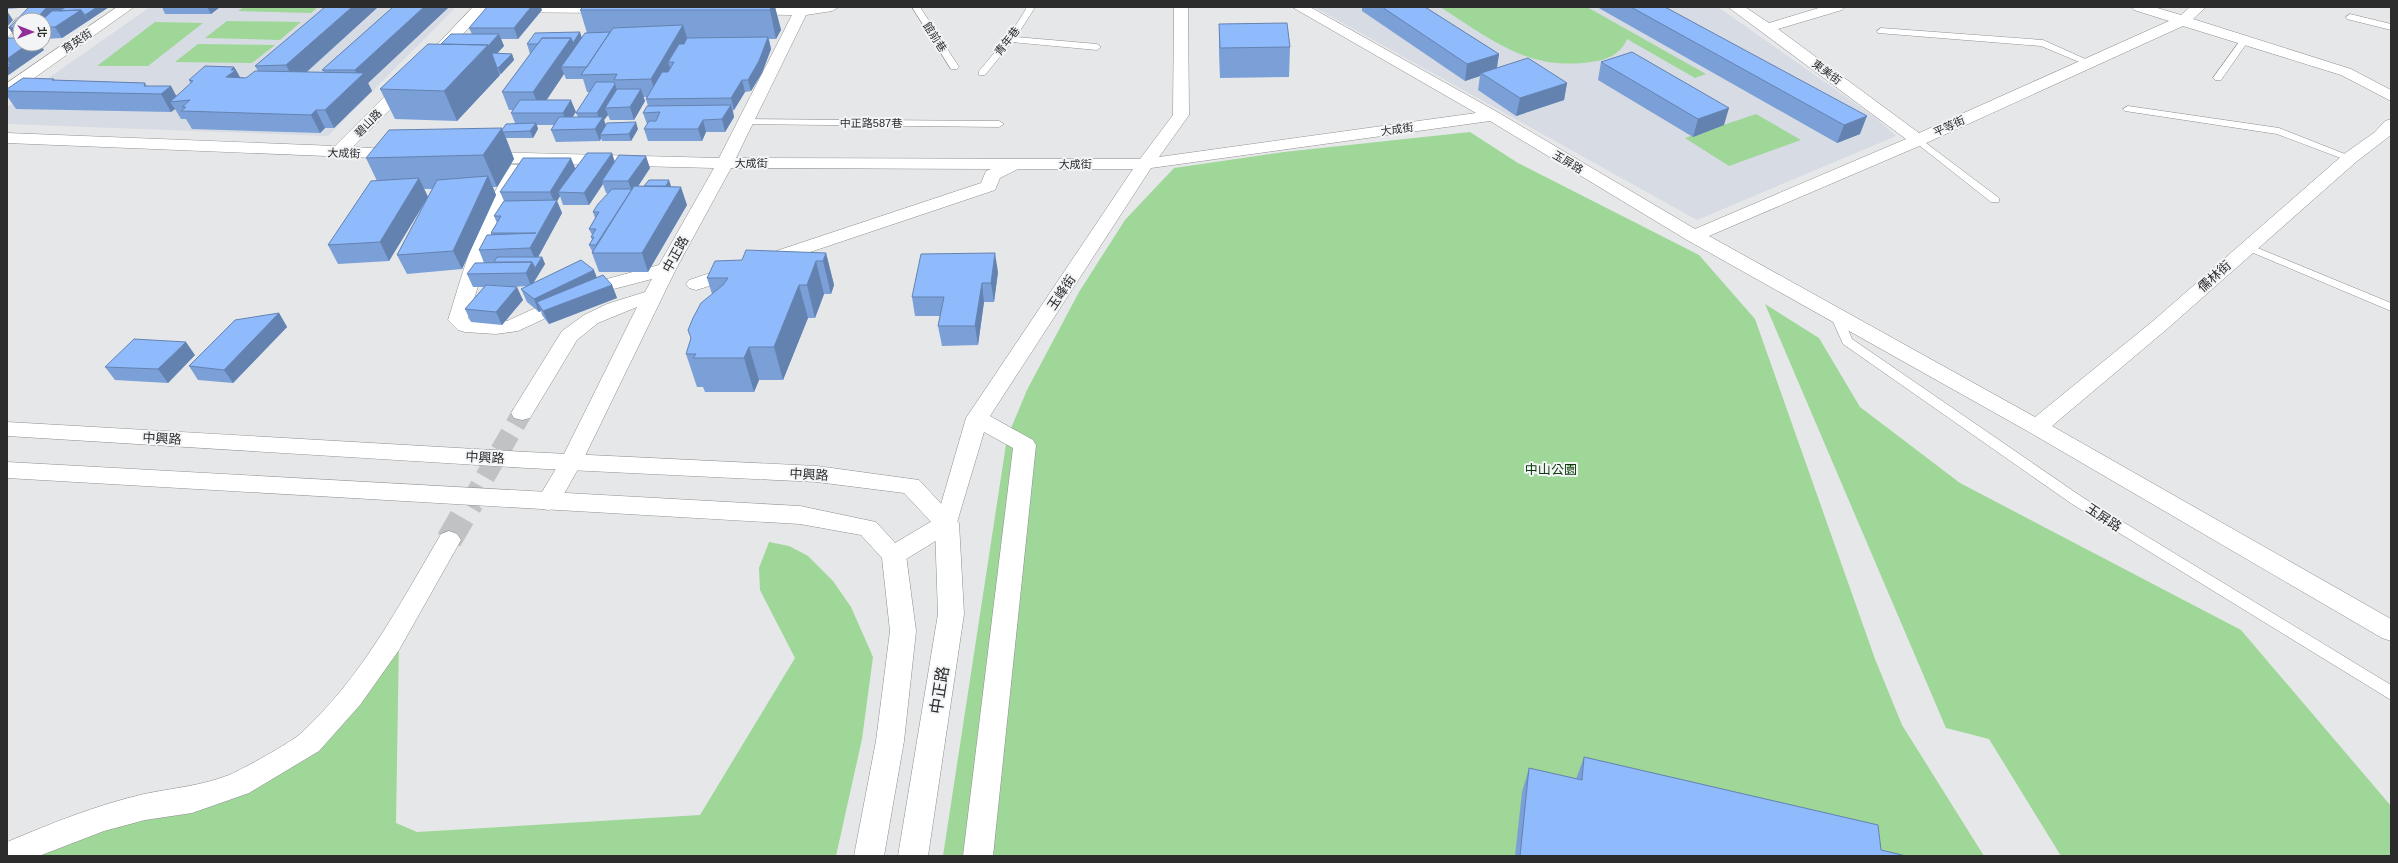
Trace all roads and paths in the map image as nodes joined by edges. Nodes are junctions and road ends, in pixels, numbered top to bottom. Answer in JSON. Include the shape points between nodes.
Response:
{"nodes":[{"id":1,"x":127,"y":7,"type":"edge"},
{"id":2,"x":481,"y":7,"type":"edge"},
{"id":3,"x":832,"y":7,"type":"edge"},
{"id":4,"x":916,"y":7,"type":"edge"},
{"id":5,"x":1029,"y":7,"type":"edge"},
{"id":6,"x":1181,"y":7,"type":"edge"},
{"id":7,"x":1299,"y":7,"type":"edge"},
{"id":8,"x":1735,"y":7,"type":"edge"},
{"id":9,"x":1838,"y":7,"type":"edge"},
{"id":10,"x":2139,"y":7,"type":"edge"},
{"id":11,"x":2199,"y":7,"type":"edge"},
{"id":12,"x":802,"y":9,"type":"edge"},
{"id":13,"x":629,"y":10,"type":"edge"},
{"id":14,"x":730,"y":11,"type":"edge"},
{"id":15,"x":2350,"y":17,"type":"dead end"},
{"id":16,"x":2184,"y":20,"type":"junction"},
{"id":17,"x":2391,"y":27,"type":"edge"},
{"id":18,"x":1767,"y":28,"type":"junction"},
{"id":19,"x":1881,"y":31,"type":"dead end"},
{"id":20,"x":1009,"y":39,"type":"junction"},
{"id":21,"x":2245,"y":40,"type":"junction"},
{"id":22,"x":1097,"y":47,"type":"dead end"},
{"id":23,"x":2087,"y":62,"type":"junction"},
{"id":24,"x":954,"y":66,"type":"dead end"},
{"id":25,"x":982,"y":72,"type":"dead end"},
{"id":26,"x":2218,"y":78,"type":"dead end"},
{"id":27,"x":7,"y":90,"type":"edge"},
{"id":28,"x":2391,"y":96,"type":"edge"},
{"id":29,"x":2128,"y":109,"type":"dead end"},
{"id":30,"x":1493,"y":116,"type":"junction"},
{"id":31,"x":744,"y":122,"type":"junction"},
{"id":32,"x":998,"y":124,"type":"dead end"},
{"id":33,"x":2391,"y":124,"type":"edge"},
{"id":34,"x":7,"y":138,"type":"edge"},
{"id":35,"x":1918,"y":140,"type":"junction"},
{"id":36,"x":338,"y":153,"type":"junction"},
{"id":37,"x":413,"y":155,"type":"edge"},
{"id":38,"x":468,"y":156,"type":"edge"},
{"id":39,"x":524,"y":158,"type":"junction"},
{"id":40,"x":2350,"y":158,"type":"junction"},
{"id":41,"x":725,"y":163,"type":"junction"},
{"id":42,"x":1014,"y":164,"type":"junction"},
{"id":43,"x":1145,"y":164,"type":"junction"},
{"id":44,"x":1995,"y":200,"type":"dead end"},
{"id":45,"x":1694,"y":236,"type":"junction"},
{"id":46,"x":2248,"y":247,"type":"junction"},
{"id":47,"x":666,"y":269,"type":"junction"},
{"id":48,"x":696,"y":284,"type":"dead end"},
{"id":49,"x":653,"y":296,"type":"junction"},
{"id":50,"x":2391,"y":307,"type":"edge"},
{"id":51,"x":1837,"y":317,"type":"junction"},
{"id":52,"x":522,"y":413,"type":"tunnel mouth"},
{"id":53,"x":977,"y":418,"type":"junction"},
{"id":54,"x":2037,"y":427,"type":"junction"},
{"id":55,"x":7,"y":429,"type":"edge"},
{"id":56,"x":570,"y":462,"type":"junction"},
{"id":57,"x":7,"y":470,"type":"edge"},
{"id":58,"x":548,"y":502,"type":"junction"},
{"id":59,"x":947,"y":523,"type":"junction"},
{"id":60,"x":450,"y":540,"type":"tunnel mouth"},
{"id":61,"x":894,"y":555,"type":"junction"},
{"id":62,"x":2391,"y":631,"type":"edge"},
{"id":63,"x":2391,"y":693,"type":"edge"},
{"id":64,"x":7,"y":856,"type":"edge"},
{"id":65,"x":869,"y":856,"type":"edge"},
{"id":66,"x":914,"y":856,"type":"edge"},
{"id":67,"x":978,"y":856,"type":"edge"}],
"edges":[{"from":1,"to":27,"type":"street","name":"育英街"},
{"from":2,"to":13,"type":"street"},
{"from":2,"to":36,"type":"street","name":"碧山路"},
{"from":3,"to":12,"type":"street"},
{"from":4,"to":24,"type":"lane","name":"館前巷"},
{"from":5,"to":20,"type":"lane","name":"青年巷"},
{"from":6,"to":43,"type":"street","name":"玉峰街","via":[[1181,115]]},
{"from":7,"to":30,"type":"street","name":"玉屏路"},
{"from":8,"to":18,"type":"street","name":"東美街"},
{"from":9,"to":18,"type":"street"},
{"from":10,"to":16,"type":"street"},
{"from":11,"to":16,"type":"street","name":"平等街"},
{"from":12,"to":14,"type":"street"},
{"from":12,"to":31,"type":"street","name":"中正路"},
{"from":15,"to":17,"type":"lane"},
{"from":16,"to":21,"type":"street"},
{"from":16,"to":23,"type":"street","name":"平等街"},
{"from":18,"to":35,"type":"street","name":"東美街"},
{"from":19,"to":23,"type":"lane","via":[[2043,43]]},
{"from":20,"to":22,"type":"lane"},
{"from":20,"to":25,"type":"lane","name":"青年巷"},
{"from":21,"to":26,"type":"lane"},
{"from":21,"to":28,"type":"street","via":[[2346,72]]},
{"from":23,"to":35,"type":"street","name":"平等街"},
{"from":29,"to":40,"type":"lane","via":[[2279,131]]},
{"from":30,"to":43,"type":"street","name":"大成街"},
{"from":30,"to":45,"type":"street","name":"玉屏路"},
{"from":31,"to":32,"type":"lane","name":"中正路587巷"},
{"from":31,"to":41,"type":"street","name":"中正路"},
{"from":33,"to":40,"type":"street","name":"儒林街","via":[[2381,136]]},
{"from":34,"to":36,"type":"street","name":"大成街"},
{"from":35,"to":44,"type":"lane"},
{"from":35,"to":45,"type":"street","name":"平等街"},
{"from":36,"to":37,"type":"street","name":"大成街"},
{"from":38,"to":39,"type":"street","name":"大成街"},
{"from":39,"to":41,"type":"street","name":"大成街"},
{"from":39,"to":47,"type":"street","via":[[502,191],[478,254],[458,320],[465,326],[511,327],[595,288]]},
{"from":40,"to":46,"type":"street","name":"儒林街"},
{"from":41,"to":42,"type":"street","name":"大成街"},
{"from":41,"to":47,"type":"street","name":"中正路"},
{"from":42,"to":43,"type":"street","name":"大成街"},
{"from":42,"to":48,"type":"street","via":[[992,175],[989,186]]},
{"from":43,"to":53,"type":"street","name":"玉峰街"},
{"from":45,"to":51,"type":"street","name":"玉屏路"},
{"from":46,"to":50,"type":"lane"},
{"from":46,"to":54,"type":"street","name":"儒林街","via":[[2160,325]]},
{"from":47,"to":49,"type":"street","name":"中正路"},
{"from":49,"to":52,"type":"street","via":[[614,308],[592,319],[569,336]]},
{"from":49,"to":56,"type":"street","name":"中正路"},
{"from":51,"to":54,"type":"street","name":"玉屏路"},
{"from":51,"to":63,"type":"lane","name":"玉屏路","via":[[1847,341],[1994,444],[2110,521],[2266,614]]},
{"from":53,"to":59,"type":"street","name":"玉峰街"},
{"from":53,"to":67,"type":"street","via":[[1025,445]]},
{"from":54,"to":62,"type":"street","name":"玉屏路"},
{"from":55,"to":56,"type":"street","name":"中興路"},
{"from":56,"to":58,"type":"street","name":"中正路"},
{"from":56,"to":59,"type":"street","name":"中興路","via":[[817,474],[911,486]]},
{"from":57,"to":58,"type":"street"},
{"from":58,"to":61,"type":"street","via":[[800,515],[868,528]]},
{"from":59,"to":61,"type":"street"},
{"from":59,"to":66,"type":"street","name":"中正路","via":[[951,614]]},
{"from":60,"to":64,"type":"street","via":[[381,655],[352,697],[309,743],[239,784],[192,800],[145,807],[104,818],[60,833]]},
{"from":61,"to":65,"type":"street","via":[[903,631],[890,741]]}]}
